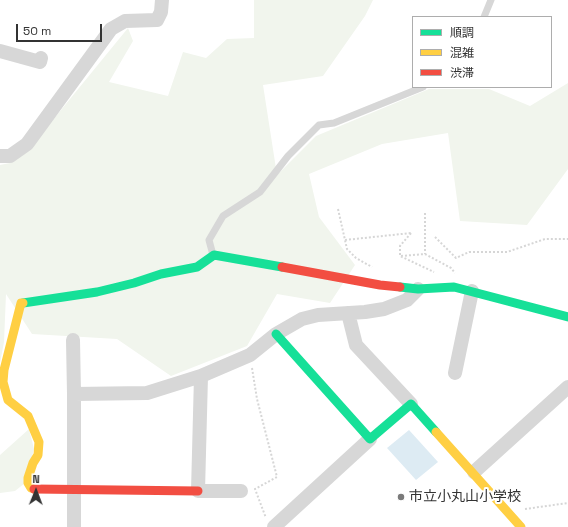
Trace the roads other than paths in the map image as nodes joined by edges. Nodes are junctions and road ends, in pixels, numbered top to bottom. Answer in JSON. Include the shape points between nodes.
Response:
{"nodes":[{"id":1,"x":162,"y":0,"type":"edge"},
{"id":2,"x":491,"y":0,"type":"edge"},
{"id":3,"x":484,"y":16,"type":"edge"},
{"id":4,"x":0,"y":51,"type":"edge"},
{"id":5,"x":41,"y":58,"type":"dead end"},
{"id":6,"x":421,"y":88,"type":"edge"},
{"id":7,"x":0,"y":156,"type":"edge"},
{"id":8,"x":214,"y":255,"type":"junction"},
{"id":9,"x":418,"y":289,"type":"junction"},
{"id":10,"x":472,"y":291,"type":"junction"},
{"id":11,"x":348,"y":313,"type":"junction"},
{"id":12,"x":568,"y":317,"type":"edge"},
{"id":13,"x":276,"y":334,"type":"junction"},
{"id":14,"x":73,"y":340,"type":"dead end"},
{"id":15,"x":455,"y":373,"type":"dead end"},
{"id":16,"x":200,"y":376,"type":"junction"},
{"id":17,"x":568,"y":387,"type":"edge"},
{"id":18,"x":74,"y":394,"type":"junction"},
{"id":19,"x":411,"y":404,"type":"junction"},
{"id":20,"x":370,"y":439,"type":"junction"},
{"id":21,"x":474,"y":472,"type":"junction"},
{"id":22,"x":75,"y":490,"type":"junction"},
{"id":23,"x":198,"y":491,"type":"junction"},
{"id":24,"x":241,"y":491,"type":"dead end"},
{"id":25,"x":270,"y":524,"type":"edge"},
{"id":26,"x":74,"y":527,"type":"edge"},
{"id":27,"x":521,"y":527,"type":"edge"}],
"edges":[{"from":1,"to":7,"type":"street","via":[[157,20],[125,21],[111,29],[27,144],[10,156]]},
{"from":2,"to":3,"type":"lane"},
{"from":4,"to":5,"type":"street","via":[[40,62]]},
{"from":6,"to":8,"type":"lane","via":[[334,123],[319,125],[288,156],[260,192],[222,216],[209,240]]},
{"from":8,"to":9,"type":"street","via":[[380,285]]},
{"from":8,"to":22,"type":"street","via":[[197,267],[161,274],[134,283],[21,302],[3,382],[8,400],[28,416],[39,442],[38,456],[30,470],[28,484],[36,490]]},
{"from":9,"to":10,"type":"street","via":[[454,287]]},
{"from":9,"to":11,"type":"street","via":[[408,300],[384,309]]},
{"from":10,"to":12,"type":"street"},
{"from":10,"to":15,"type":"street"},
{"from":11,"to":13,"type":"street","via":[[302,319]]},
{"from":11,"to":19,"type":"street","via":[[356,345]]},
{"from":13,"to":16,"type":"street","via":[[250,355]]},
{"from":13,"to":20,"type":"street"},
{"from":14,"to":18,"type":"street"},
{"from":16,"to":18,"type":"street","via":[[147,393]]},
{"from":16,"to":23,"type":"street"},
{"from":17,"to":21,"type":"street"},
{"from":18,"to":22,"type":"street"},
{"from":19,"to":20,"type":"street"},
{"from":19,"to":21,"type":"street"},
{"from":20,"to":25,"type":"street"},
{"from":21,"to":27,"type":"street"},
{"from":22,"to":23,"type":"street"},
{"from":22,"to":26,"type":"street"},
{"from":23,"to":24,"type":"street"}]}
